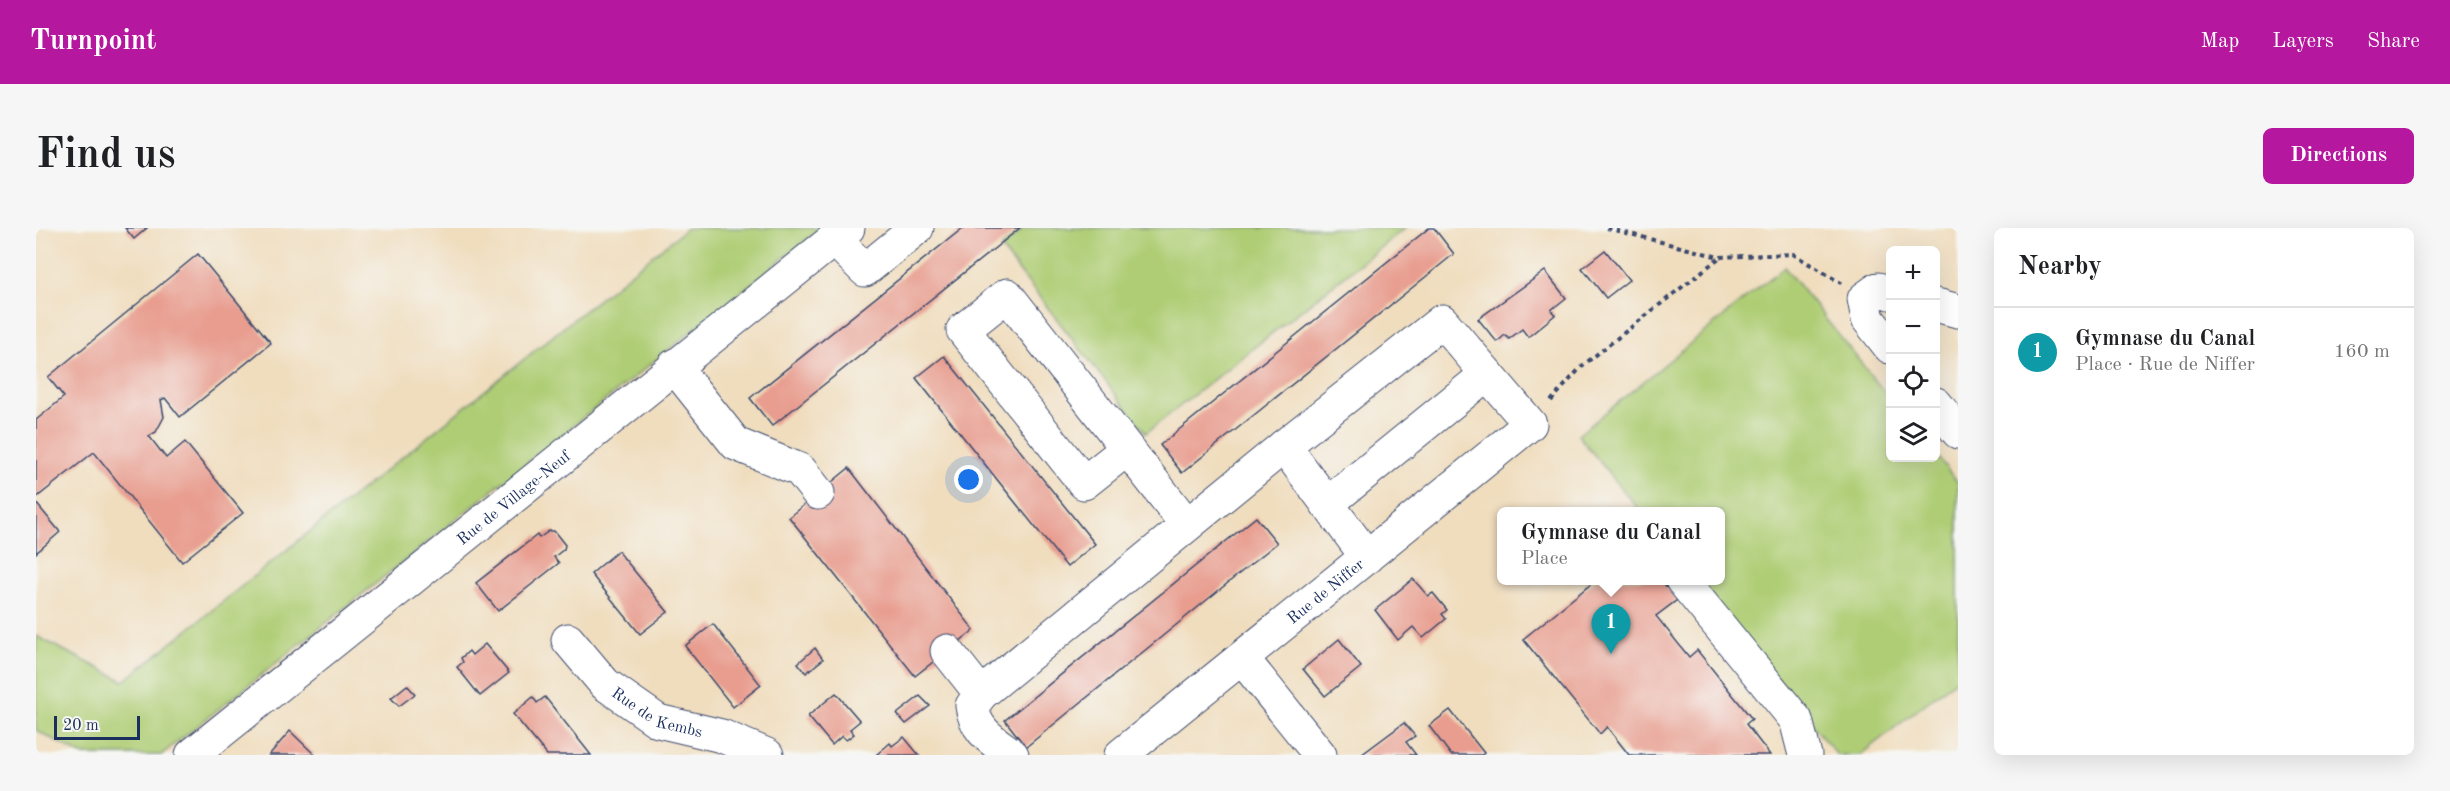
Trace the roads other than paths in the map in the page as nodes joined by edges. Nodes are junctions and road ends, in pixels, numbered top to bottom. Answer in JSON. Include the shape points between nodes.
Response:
{"nodes":[{"id":1,"x":917,"y":228,"type":"edge"},
{"id":2,"x":841,"y":233,"type":"edge"},
{"id":3,"x":1877,"y":296,"type":"edge"},
{"id":4,"x":1940,"y":306,"type":"edge"},
{"id":5,"x":1958,"y":311,"type":"edge"},
{"id":6,"x":1886,"y":342,"type":"edge"},
{"id":7,"x":674,"y":366,"type":"junction"},
{"id":8,"x":1487,"y":374,"type":"junction"},
{"id":9,"x":1938,"y":408,"type":"edge"},
{"id":10,"x":1958,"y":432,"type":"edge"},
{"id":11,"x":1284,"y":446,"type":"junction"},
{"id":12,"x":1127,"y":449,"type":"junction"},
{"id":13,"x":818,"y":493,"type":"dead end"},
{"id":14,"x":1327,"y":504,"type":"junction"},
{"id":15,"x":1186,"y":525,"type":"junction"},
{"id":16,"x":1367,"y":556,"type":"junction"},
{"id":17,"x":1686,"y":585,"type":"edge"},
{"id":18,"x":568,"y":640,"type":"dead end"},
{"id":19,"x":947,"y":651,"type":"dead end"},
{"id":20,"x":1242,"y":658,"type":"junction"},
{"id":21,"x":981,"y":694,"type":"junction"},
{"id":22,"x":192,"y":755,"type":"edge"},
{"id":23,"x":767,"y":755,"type":"edge"},
{"id":24,"x":1012,"y":755,"type":"edge"},
{"id":25,"x":1121,"y":755,"type":"edge"},
{"id":26,"x":1320,"y":755,"type":"edge"},
{"id":27,"x":1805,"y":755,"type":"edge"}],
"edges":[{"from":1,"to":2,"type":"street","name":"Rue de Village-Neuf","via":[[865,270]]},
{"from":2,"to":7,"type":"street","name":"Rue de Village-Neuf"},
{"from":3,"to":6,"type":"street","via":[[1868,319]]},
{"from":4,"to":5,"type":"street"},
{"from":7,"to":13,"type":"street","via":[[736,444],[800,470]]},
{"from":7,"to":22,"type":"street","name":"Rue de Village-Neuf"},
{"from":8,"to":11,"type":"street","via":[[1442,321]]},
{"from":8,"to":14,"type":"street"},
{"from":8,"to":16,"type":"street","name":"Rue de Niffer","via":[[1530,424]]},
{"from":9,"to":10,"type":"street"},
{"from":11,"to":14,"type":"street"},
{"from":11,"to":15,"type":"street"},
{"from":12,"to":12,"type":"street","via":[[1007,295],[963,330],[1084,483]]},
{"from":12,"to":15,"type":"street"},
{"from":14,"to":16,"type":"street"},
{"from":15,"to":21,"type":"street"},
{"from":16,"to":20,"type":"street","name":"Rue de Niffer"},
{"from":17,"to":27,"type":"street","via":[[1796,720]]},
{"from":18,"to":23,"type":"street","name":"Rue de Kembs","via":[[605,684],[658,721],[722,736]]},
{"from":19,"to":21,"type":"street"},
{"from":20,"to":25,"type":"street","name":"Rue de Niffer"},
{"from":20,"to":26,"type":"street"},
{"from":21,"to":24,"type":"street","via":[[972,706],[973,719],[983,733]]}]}
